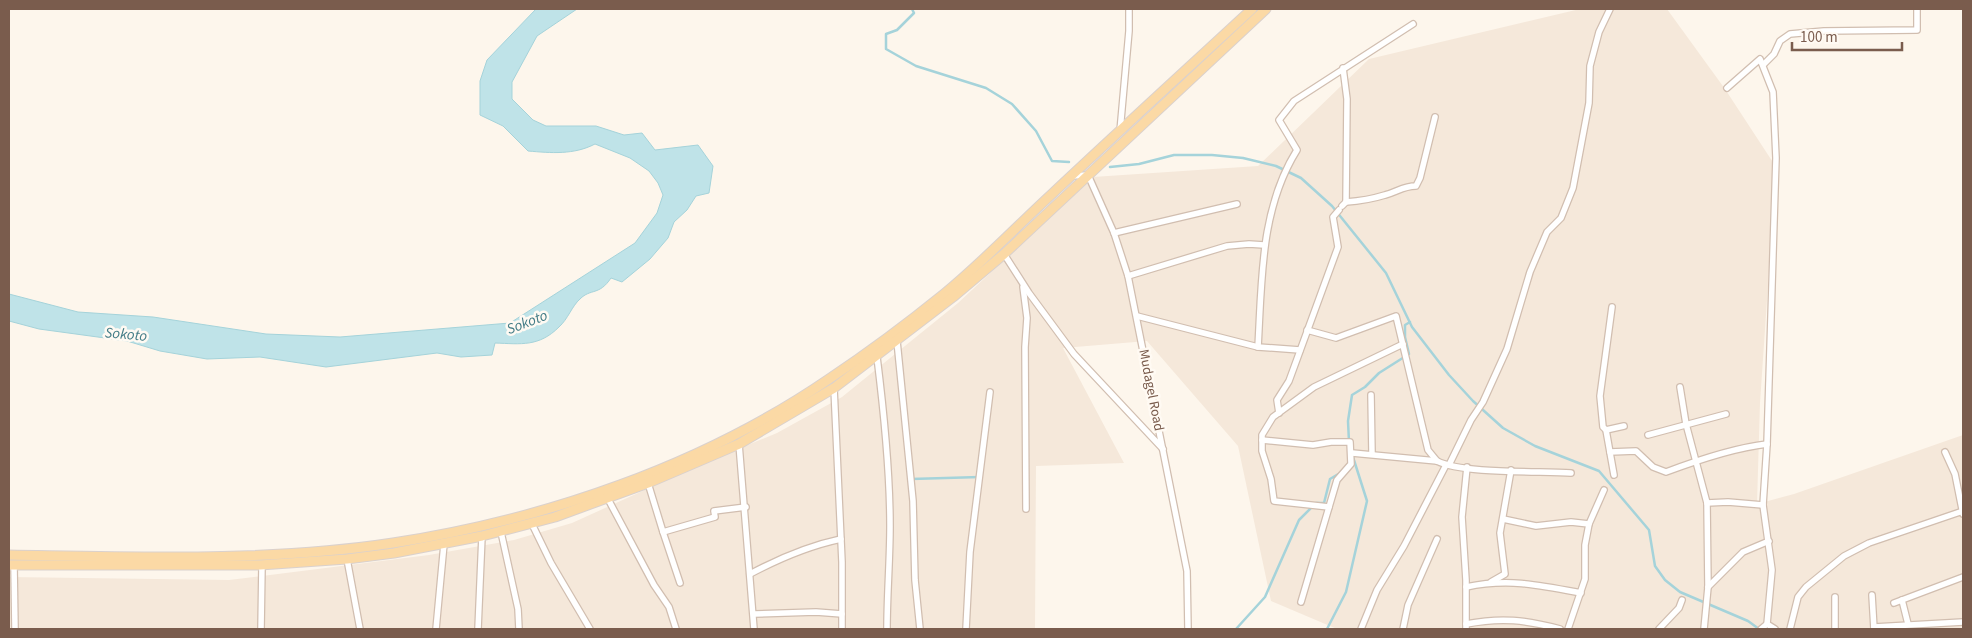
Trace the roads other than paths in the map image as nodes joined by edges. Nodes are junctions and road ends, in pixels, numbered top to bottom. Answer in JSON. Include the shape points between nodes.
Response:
{"nodes":[{"id":1,"x":1129,"y":9,"type":"edge"},
{"id":2,"x":1252,"y":9,"type":"edge"},
{"id":3,"x":1266,"y":9,"type":"edge"},
{"id":4,"x":1610,"y":9,"type":"edge"},
{"id":5,"x":1917,"y":9,"type":"edge"},
{"id":6,"x":1413,"y":24,"type":"dead end"},
{"id":7,"x":1763,"y":65,"type":"junction"},
{"id":8,"x":1343,"y":68,"type":"junction"},
{"id":9,"x":1728,"y":88,"type":"dead end"},
{"id":10,"x":1435,"y":117,"type":"dead end"},
{"id":11,"x":1120,"y":132,"type":"junction"},
{"id":12,"x":1088,"y":175,"type":"junction"},
{"id":13,"x":1071,"y":176,"type":"junction"},
{"id":14,"x":1237,"y":204,"type":"dead end"},
{"id":15,"x":1343,"y":206,"type":"junction"},
{"id":16,"x":1114,"y":233,"type":"junction"},
{"id":17,"x":1264,"y":245,"type":"junction"},
{"id":18,"x":1004,"y":254,"type":"junction"},
{"id":19,"x":1128,"y":276,"type":"junction"},
{"id":20,"x":1023,"y":284,"type":"junction"},
{"id":21,"x":1612,"y":307,"type":"dead end"},
{"id":22,"x":1138,"y":316,"type":"junction"},
{"id":23,"x":1307,"y":330,"type":"junction"},
{"id":24,"x":897,"y":341,"type":"junction"},
{"id":25,"x":1403,"y":344,"type":"junction"},
{"id":26,"x":1258,"y":347,"type":"junction"},
{"id":27,"x":1300,"y":350,"type":"junction"},
{"id":28,"x":877,"y":357,"type":"junction"},
{"id":29,"x":1680,"y":387,"type":"dead end"},
{"id":30,"x":834,"y":388,"type":"junction"},
{"id":31,"x":990,"y":392,"type":"dead end"},
{"id":32,"x":1371,"y":395,"type":"dead end"},
{"id":33,"x":1279,"y":413,"type":"junction"},
{"id":34,"x":1726,"y":414,"type":"dead end"},
{"id":35,"x":1686,"y":424,"type":"junction"},
{"id":36,"x":1624,"y":426,"type":"dead end"},
{"id":37,"x":1606,"y":430,"type":"junction"},
{"id":38,"x":1648,"y":436,"type":"dead end"},
{"id":39,"x":1262,"y":440,"type":"junction"},
{"id":40,"x":739,"y":444,"type":"junction"},
{"id":41,"x":1767,"y":444,"type":"junction"},
{"id":42,"x":1163,"y":449,"type":"junction"},
{"id":43,"x":1610,"y":452,"type":"junction"},
{"id":44,"x":1945,"y":452,"type":"dead end"},
{"id":45,"x":1352,"y":453,"type":"junction"},
{"id":46,"x":1372,"y":454,"type":"junction"},
{"id":47,"x":1438,"y":461,"type":"junction"},
{"id":48,"x":1695,"y":461,"type":"junction"},
{"id":49,"x":1448,"y":465,"type":"junction"},
{"id":50,"x":1467,"y":467,"type":"junction"},
{"id":51,"x":1511,"y":470,"type":"junction"},
{"id":52,"x":1571,"y":473,"type":"dead end"},
{"id":53,"x":1614,"y":475,"type":"dead end"},
{"id":54,"x":648,"y":483,"type":"junction"},
{"id":55,"x":1604,"y":490,"type":"dead end"},
{"id":56,"x":608,"y":499,"type":"junction"},
{"id":57,"x":1707,"y":504,"type":"junction"},
{"id":58,"x":1763,"y":505,"type":"junction"},
{"id":59,"x":746,"y":507,"type":"junction"},
{"id":60,"x":1329,"y":507,"type":"junction"},
{"id":61,"x":1026,"y":509,"type":"dead end"},
{"id":62,"x":1963,"y":512,"type":"edge"},
{"id":63,"x":1503,"y":518,"type":"junction"},
{"id":64,"x":532,"y":524,"type":"junction"},
{"id":65,"x":1589,"y":524,"type":"junction"},
{"id":66,"x":501,"y":532,"type":"junction"},
{"id":67,"x":663,"y":532,"type":"junction"},
{"id":68,"x":482,"y":536,"type":"junction"},
{"id":69,"x":841,"y":539,"type":"junction"},
{"id":70,"x":1437,"y":539,"type":"dead end"},
{"id":71,"x":1769,"y":541,"type":"junction"},
{"id":72,"x":444,"y":544,"type":"junction"},
{"id":73,"x":9,"y":556,"type":"edge"},
{"id":74,"x":347,"y":559,"type":"junction"},
{"id":75,"x":12,"y":565,"type":"edge"},
{"id":76,"x":262,"y":565,"type":"junction"},
{"id":77,"x":750,"y":574,"type":"junction"},
{"id":78,"x":1963,"y":577,"type":"edge"},
{"id":79,"x":1491,"y":582,"type":"junction"},
{"id":80,"x":680,"y":583,"type":"dead end"},
{"id":81,"x":1466,"y":587,"type":"junction"},
{"id":82,"x":1708,"y":587,"type":"junction"},
{"id":83,"x":1581,"y":593,"type":"junction"},
{"id":84,"x":1872,"y":595,"type":"dead end"},
{"id":85,"x":1835,"y":597,"type":"dead end"},
{"id":86,"x":1682,"y":600,"type":"dead end"},
{"id":87,"x":1902,"y":600,"type":"junction"},
{"id":88,"x":1301,"y":602,"type":"dead end"},
{"id":89,"x":1894,"y":603,"type":"dead end"},
{"id":90,"x":754,"y":614,"type":"junction"},
{"id":91,"x":842,"y":614,"type":"junction"},
{"id":92,"x":1963,"y":622,"type":"edge"},
{"id":93,"x":1908,"y":624,"type":"junction"},
{"id":94,"x":1466,"y":627,"type":"edge"},
{"id":95,"x":1763,"y":627,"type":"edge"},
{"id":96,"x":1874,"y":628,"type":"edge"},
{"id":97,"x":16,"y":629,"type":"edge"},
{"id":98,"x":261,"y":629,"type":"edge"},
{"id":99,"x":360,"y":629,"type":"edge"},
{"id":100,"x":436,"y":629,"type":"edge"},
{"id":101,"x":478,"y":629,"type":"edge"},
{"id":102,"x":520,"y":629,"type":"edge"},
{"id":103,"x":590,"y":629,"type":"edge"},
{"id":104,"x":676,"y":629,"type":"edge"},
{"id":105,"x":754,"y":629,"type":"edge"},
{"id":106,"x":842,"y":629,"type":"edge"},
{"id":107,"x":886,"y":629,"type":"edge"},
{"id":108,"x":920,"y":629,"type":"edge"},
{"id":109,"x":966,"y":629,"type":"edge"},
{"id":110,"x":1188,"y":629,"type":"edge"},
{"id":111,"x":1361,"y":629,"type":"edge"},
{"id":112,"x":1403,"y":629,"type":"edge"},
{"id":113,"x":1560,"y":629,"type":"edge"},
{"id":114,"x":1568,"y":629,"type":"edge"},
{"id":115,"x":1660,"y":629,"type":"edge"},
{"id":116,"x":1704,"y":629,"type":"edge"},
{"id":117,"x":1775,"y":629,"type":"edge"},
{"id":118,"x":1790,"y":629,"type":"edge"},
{"id":119,"x":1835,"y":629,"type":"edge"}],
"edges":[{"from":1,"to":11,"type":"street"},
{"from":2,"to":11,"type":"main road"},
{"from":3,"to":12,"type":"main road"},
{"from":4,"to":49,"type":"street","via":[[1599,32],[1590,66],[1589,103],[1572,188],[1561,218],[1546,232],[1530,272],[1508,349]]},
{"from":5,"to":7,"type":"street","via":[[1917,30],[1790,34],[1780,41],[1774,54]]},
{"from":6,"to":8,"type":"street"},
{"from":7,"to":9,"type":"street","via":[[1760,59]]},
{"from":7,"to":41,"type":"street","via":[[1774,92],[1776,158]]},
{"from":8,"to":15,"type":"street","via":[[1347,99]]},
{"from":8,"to":17,"type":"street","via":[[1294,101],[1279,120],[1297,150],[1275,194]]},
{"from":10,"to":15,"type":"street","via":[[1416,186],[1405,186]]},
{"from":11,"to":13,"type":"main road"},
{"from":12,"to":13,"type":"street"},
{"from":12,"to":16,"type":"street","name":"Mudagel Road"},
{"from":12,"to":18,"type":"main road"},
{"from":13,"to":73,"type":"main road","via":[[945,293],[827,381],[732,437],[586,498],[480,527],[393,544],[304,554]]},
{"from":14,"to":16,"type":"street"},
{"from":15,"to":23,"type":"street","via":[[1333,217],[1338,247]]},
{"from":16,"to":19,"type":"street","name":"Mudagel Road"},
{"from":17,"to":19,"type":"street","via":[[1227,246]]},
{"from":17,"to":26,"type":"street"},
{"from":18,"to":20,"type":"street"},
{"from":18,"to":24,"type":"main road"},
{"from":19,"to":22,"type":"street","name":"Mudagel Road"},
{"from":20,"to":42,"type":"street","via":[[1074,354]]},
{"from":20,"to":61,"type":"street","via":[[1027,318]]},
{"from":21,"to":37,"type":"street","via":[[1600,396]]},
{"from":22,"to":26,"type":"street"},
{"from":22,"to":42,"type":"street","name":"Mudagel Road"},
{"from":23,"to":25,"type":"street","via":[[1324,336],[1344,336],[1396,316]]},
{"from":23,"to":27,"type":"street"},
{"from":24,"to":28,"type":"main road"},
{"from":24,"to":108,"type":"street","via":[[913,501]]},
{"from":25,"to":33,"type":"street","via":[[1314,386]]},
{"from":25,"to":47,"type":"street","via":[[1428,450]]},
{"from":26,"to":27,"type":"street"},
{"from":27,"to":33,"type":"street","via":[[1289,381],[1277,400]]},
{"from":28,"to":30,"type":"main road"},
{"from":28,"to":107,"type":"street","via":[[889,487]]},
{"from":29,"to":35,"type":"street"},
{"from":30,"to":40,"type":"main road"},
{"from":30,"to":69,"type":"street"},
{"from":31,"to":109,"type":"street","via":[[970,552]]},
{"from":32,"to":46,"type":"street"},
{"from":33,"to":39,"type":"street","via":[[1264,431]]},
{"from":34,"to":35,"type":"street"},
{"from":35,"to":38,"type":"street"},
{"from":35,"to":48,"type":"street"},
{"from":36,"to":37,"type":"street"},
{"from":37,"to":43,"type":"street"},
{"from":39,"to":45,"type":"street","via":[[1314,445],[1350,442]]},
{"from":39,"to":60,"type":"street","via":[[1274,502]]},
{"from":40,"to":54,"type":"main road"},
{"from":40,"to":59,"type":"street"},
{"from":41,"to":48,"type":"street"},
{"from":41,"to":58,"type":"street"},
{"from":42,"to":110,"type":"street","name":"Mudagel Road","via":[[1188,570]]},
{"from":43,"to":48,"type":"street","via":[[1636,451],[1654,468],[1666,472]]},
{"from":43,"to":53,"type":"street"},
{"from":44,"to":62,"type":"street","via":[[1955,474]]},
{"from":45,"to":46,"type":"street"},
{"from":45,"to":60,"type":"street","via":[[1351,464],[1337,480]]},
{"from":46,"to":47,"type":"street"},
{"from":47,"to":49,"type":"street"},
{"from":48,"to":57,"type":"street"},
{"from":49,"to":50,"type":"street"},
{"from":49,"to":111,"type":"street","via":[[1378,590]]},
{"from":50,"to":51,"type":"street"},
{"from":50,"to":81,"type":"street","via":[[1462,517]]},
{"from":51,"to":52,"type":"street"},
{"from":51,"to":63,"type":"street"},
{"from":54,"to":56,"type":"main road"},
{"from":54,"to":67,"type":"street"},
{"from":55,"to":65,"type":"street"},
{"from":56,"to":64,"type":"main road"},
{"from":56,"to":104,"type":"street","via":[[669,607]]},
{"from":57,"to":58,"type":"street"},
{"from":57,"to":82,"type":"street"},
{"from":58,"to":71,"type":"street"},
{"from":59,"to":67,"type":"street","via":[[714,511],[715,517]]},
{"from":59,"to":77,"type":"street"},
{"from":60,"to":88,"type":"street"},
{"from":62,"to":118,"type":"street","via":[[1869,543],[1844,556],[1806,587],[1798,598]]},
{"from":63,"to":65,"type":"street","via":[[1536,526],[1571,522]]},
{"from":63,"to":79,"type":"street","via":[[1500,533],[1505,574]]},
{"from":64,"to":66,"type":"main road"},
{"from":64,"to":103,"type":"street","via":[[550,563]]},
{"from":65,"to":83,"type":"street"},
{"from":66,"to":68,"type":"main road"},
{"from":66,"to":102,"type":"street"},
{"from":67,"to":80,"type":"street"},
{"from":68,"to":72,"type":"main road"},
{"from":68,"to":101,"type":"street"},
{"from":69,"to":77,"type":"street","via":[[816,544]]},
{"from":69,"to":91,"type":"street"},
{"from":70,"to":112,"type":"street","via":[[1408,606]]},
{"from":71,"to":82,"type":"street","via":[[1743,552]]},
{"from":71,"to":95,"type":"street","via":[[1772,570]]},
{"from":72,"to":74,"type":"main road"},
{"from":72,"to":100,"type":"street"},
{"from":74,"to":76,"type":"main road"},
{"from":74,"to":99,"type":"street"},
{"from":75,"to":76,"type":"main road"},
{"from":75,"to":97,"type":"street"},
{"from":76,"to":98,"type":"street"},
{"from":77,"to":90,"type":"street"},
{"from":78,"to":87,"type":"street"},
{"from":79,"to":81,"type":"street"},
{"from":79,"to":83,"type":"street","via":[[1522,583]]},
{"from":81,"to":94,"type":"street"},
{"from":82,"to":116,"type":"street"},
{"from":83,"to":114,"type":"street"},
{"from":84,"to":96,"type":"street"},
{"from":85,"to":119,"type":"street"},
{"from":86,"to":115,"type":"street"},
{"from":87,"to":89,"type":"street"},
{"from":87,"to":93,"type":"street"},
{"from":90,"to":91,"type":"street"},
{"from":90,"to":105,"type":"street"},
{"from":91,"to":106,"type":"street"},
{"from":92,"to":93,"type":"street"},
{"from":93,"to":96,"type":"street"},
{"from":94,"to":113,"type":"street","via":[[1491,620],[1517,620]]},
{"from":95,"to":117,"type":"street"}]}
